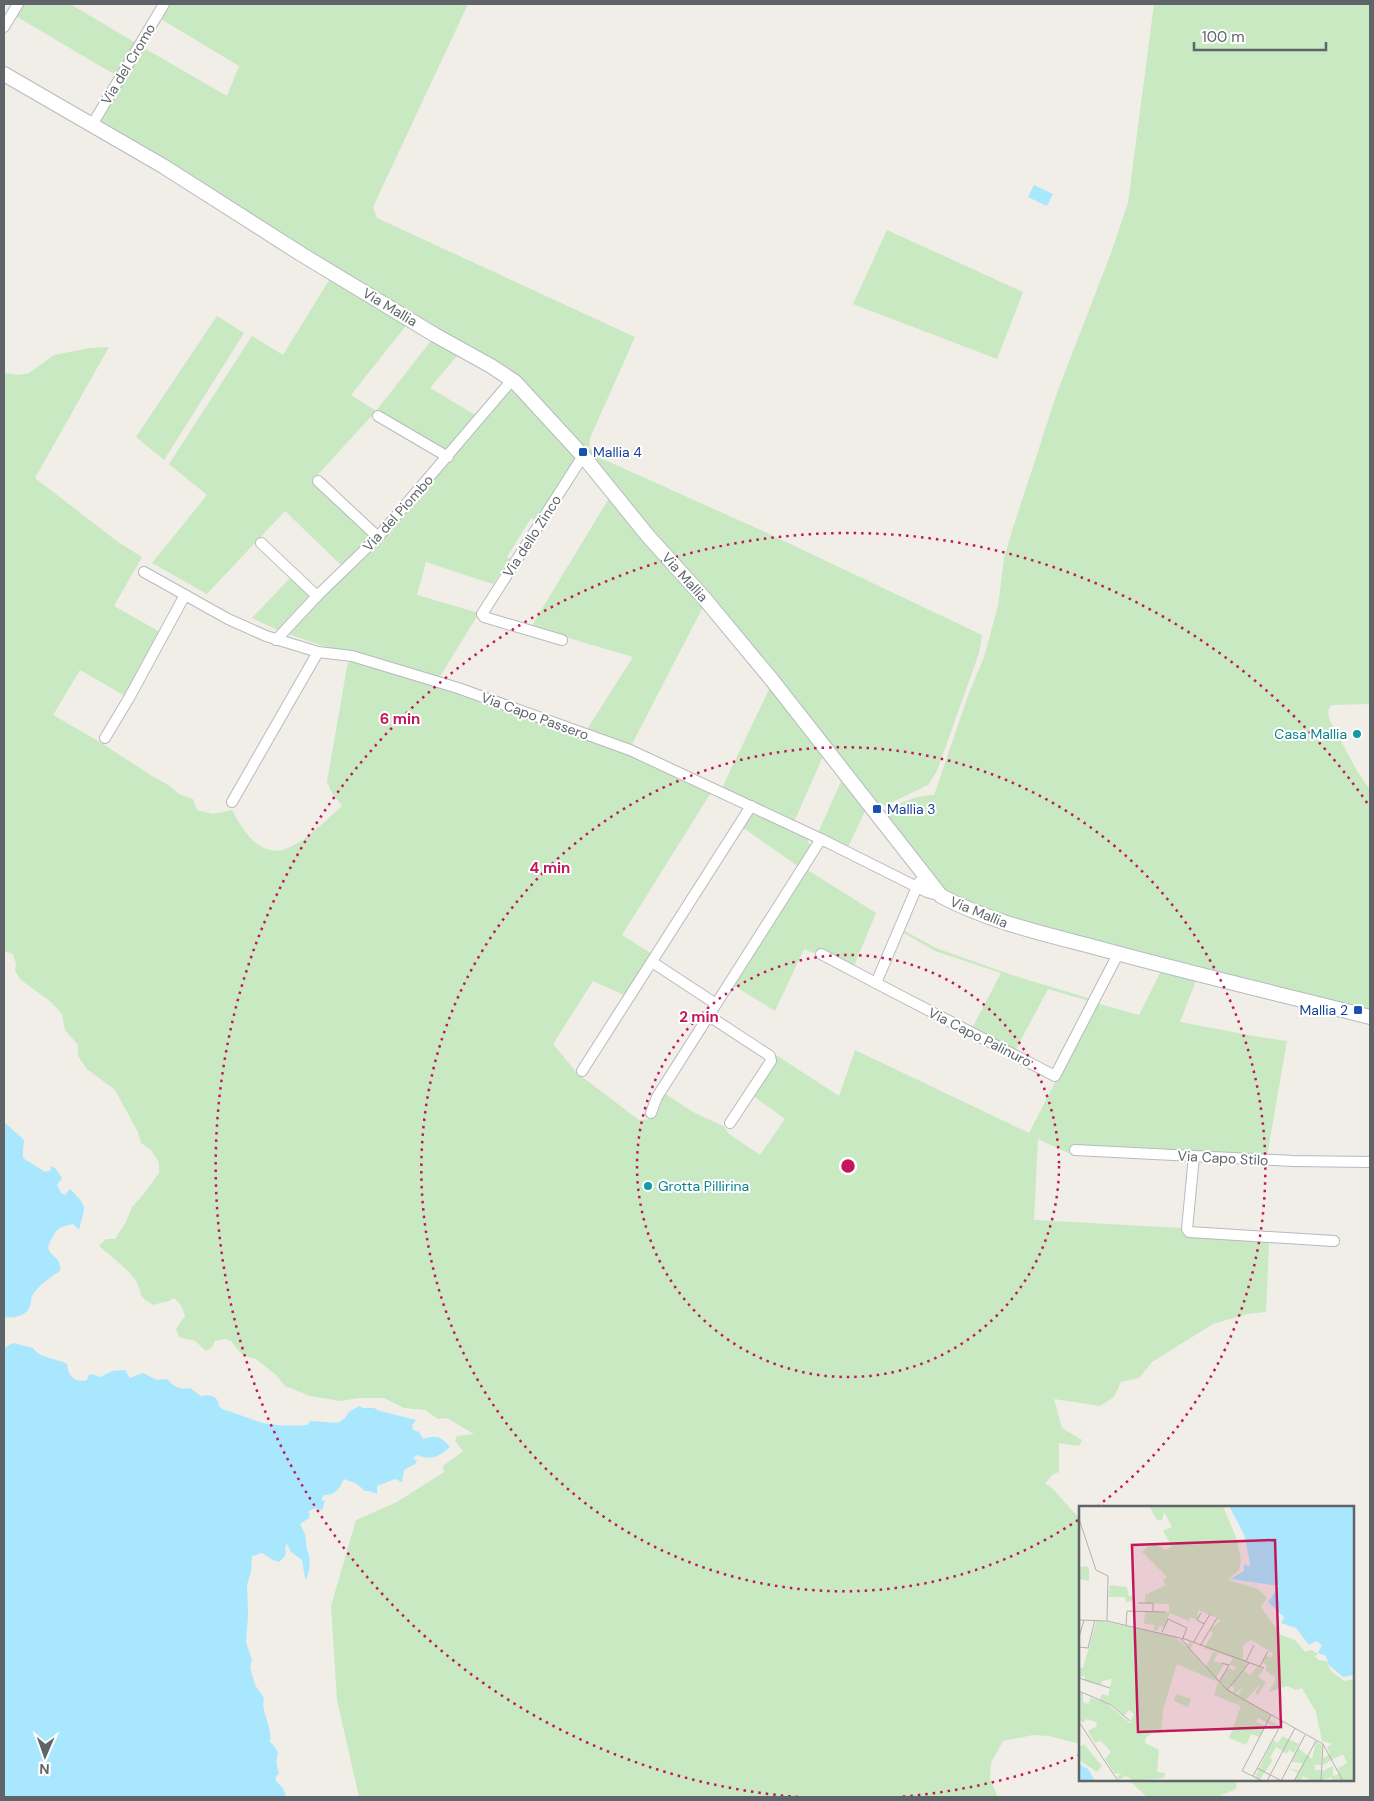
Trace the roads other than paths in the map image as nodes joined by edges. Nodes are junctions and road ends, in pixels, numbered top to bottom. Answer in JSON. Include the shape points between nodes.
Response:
{"nodes":[{"id":1,"x":18,"y":4,"type":"edge"},
{"id":2,"x":164,"y":4,"type":"edge"},
{"id":3,"x":4,"y":27,"type":"edge"},
{"id":4,"x":4,"y":74,"type":"edge"},
{"id":5,"x":92,"y":125,"type":"junction"},
{"id":6,"x":512,"y":380,"type":"junction"},
{"id":7,"x":378,"y":416,"type":"dead end"},
{"id":8,"x":448,"y":457,"type":"junction"},
{"id":9,"x":584,"y":457,"type":"junction"},
{"id":10,"x":318,"y":480,"type":"dead end"},
{"id":11,"x":378,"y":537,"type":"junction"},
{"id":12,"x":261,"y":543,"type":"dead end"},
{"id":13,"x":144,"y":572,"type":"dead end"},
{"id":14,"x":184,"y":595,"type":"junction"},
{"id":15,"x":318,"y":596,"type":"junction"},
{"id":16,"x":276,"y":640,"type":"junction"},
{"id":17,"x":562,"y":640,"type":"dead end"},
{"id":18,"x":318,"y":652,"type":"junction"},
{"id":19,"x":105,"y":738,"type":"dead end"},
{"id":20,"x":232,"y":802,"type":"dead end"},
{"id":21,"x":752,"y":806,"type":"junction"},
{"id":22,"x":821,"y":839,"type":"junction"},
{"id":23,"x":922,"y":873,"type":"junction"},
{"id":24,"x":917,"y":886,"type":"junction"},
{"id":25,"x":940,"y":896,"type":"junction"},
{"id":26,"x":821,"y":954,"type":"dead end"},
{"id":27,"x":1118,"y":954,"type":"junction"},
{"id":28,"x":652,"y":962,"type":"junction"},
{"id":29,"x":876,"y":983,"type":"junction"},
{"id":30,"x":716,"y":1004,"type":"junction"},
{"id":31,"x":708,"y":1016,"type":"junction"},
{"id":32,"x":1370,"y":1017,"type":"edge"},
{"id":33,"x":582,"y":1071,"type":"dead end"},
{"id":34,"x":650,"y":1113,"type":"dead end"},
{"id":35,"x":730,"y":1123,"type":"dead end"},
{"id":36,"x":1075,"y":1150,"type":"dead end"},
{"id":37,"x":1194,"y":1156,"type":"junction"},
{"id":38,"x":1370,"y":1162,"type":"edge"},
{"id":39,"x":1334,"y":1241,"type":"dead end"}],
"edges":[{"from":1,"to":3,"type":"street"},
{"from":2,"to":5,"type":"street","name":"Via del Cromo"},
{"from":4,"to":5,"type":"street","name":"Via Mallia"},
{"from":5,"to":6,"type":"street","name":"Via Mallia"},
{"from":6,"to":8,"type":"street","name":"Via del Piombo"},
{"from":6,"to":9,"type":"street","name":"Via Mallia"},
{"from":7,"to":8,"type":"street"},
{"from":8,"to":11,"type":"street","name":"Via del Piombo"},
{"from":9,"to":17,"type":"street","name":"Via dello Zinco","via":[[482,614]]},
{"from":9,"to":23,"type":"street","name":"Via Mallia","via":[[772,680]]},
{"from":10,"to":11,"type":"street"},
{"from":11,"to":15,"type":"street","name":"Via del Piombo"},
{"from":12,"to":15,"type":"street"},
{"from":13,"to":14,"type":"street","name":"Via Capo Passero"},
{"from":14,"to":16,"type":"street","name":"Via Capo Passero"},
{"from":14,"to":19,"type":"street"},
{"from":15,"to":16,"type":"street","name":"Via del Piombo"},
{"from":16,"to":18,"type":"street","name":"Via Capo Passero"},
{"from":18,"to":20,"type":"street"},
{"from":18,"to":21,"type":"street","name":"Via Capo Passero","via":[[352,656],[468,691],[630,750]]},
{"from":21,"to":22,"type":"street","name":"Via Capo Passero"},
{"from":21,"to":28,"type":"street"},
{"from":22,"to":24,"type":"street","name":"Via Capo Passero"},
{"from":22,"to":30,"type":"street"},
{"from":23,"to":24,"type":"street"},
{"from":23,"to":25,"type":"street","name":"Via Mallia"},
{"from":24,"to":25,"type":"street","name":"Via Capo Passero"},
{"from":24,"to":29,"type":"street"},
{"from":25,"to":27,"type":"street","name":"Via Mallia","via":[[1010,925]]},
{"from":26,"to":29,"type":"street"},
{"from":27,"to":29,"type":"street","name":"Via Capo Palinuro","via":[[1055,1076]]},
{"from":27,"to":32,"type":"street","name":"Via Mallia"},
{"from":28,"to":30,"type":"street"},
{"from":28,"to":33,"type":"street"},
{"from":30,"to":31,"type":"street"},
{"from":31,"to":34,"type":"street"},
{"from":31,"to":35,"type":"street","via":[[770,1056],[770,1061]]},
{"from":36,"to":37,"type":"street","name":"Via Capo Stilo"},
{"from":37,"to":38,"type":"street","name":"Via Capo Stilo"},
{"from":37,"to":39,"type":"street","via":[[1189,1232]]}]}
